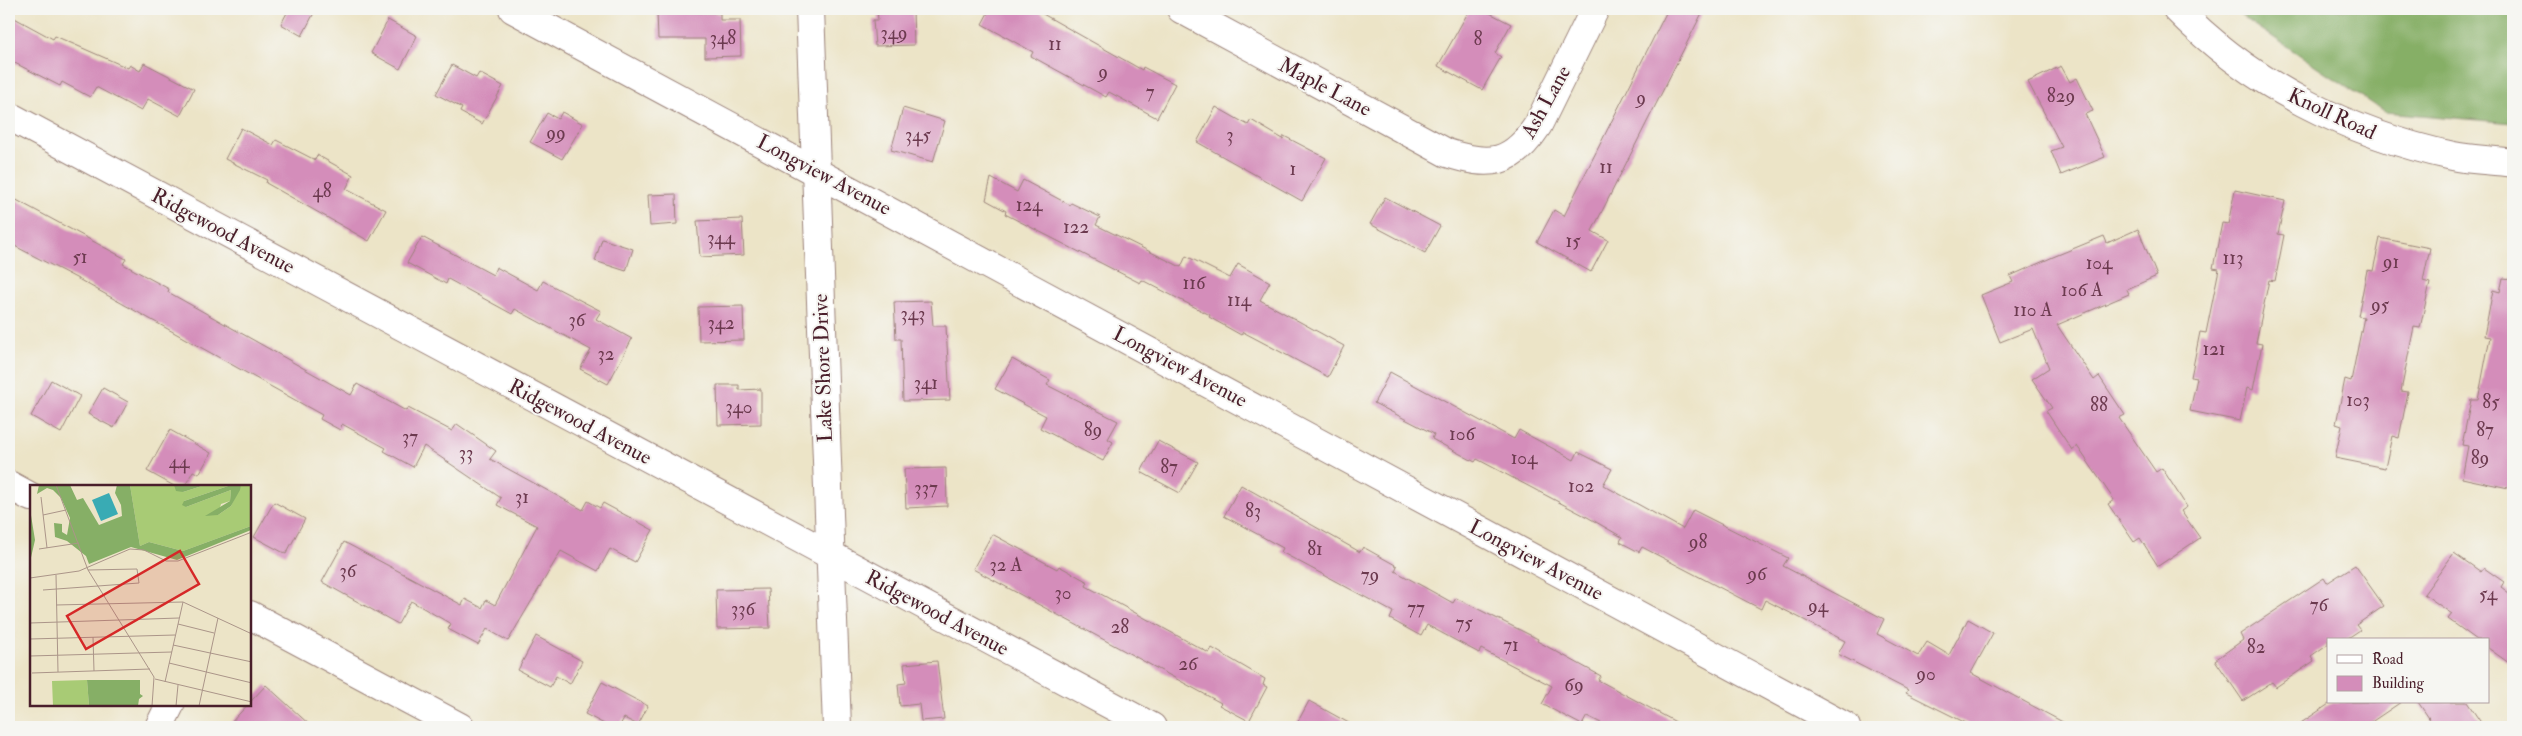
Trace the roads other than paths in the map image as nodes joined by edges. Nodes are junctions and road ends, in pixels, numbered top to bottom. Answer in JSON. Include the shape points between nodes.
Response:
{"nodes":[{"id":1,"x":513,"y":9,"type":"edge"},
{"id":2,"x":810,"y":9,"type":"edge"},
{"id":3,"x":1181,"y":9,"type":"edge"},
{"id":4,"x":1595,"y":9,"type":"edge"},
{"id":5,"x":2177,"y":9,"type":"edge"},
{"id":6,"x":9,"y":116,"type":"edge"},
{"id":7,"x":1470,"y":160,"type":"joint"},
{"id":8,"x":2513,"y":163,"type":"edge"},
{"id":9,"x":814,"y":169,"type":"junction"},
{"id":10,"x":9,"y":485,"type":"edge"},
{"id":11,"x":30,"y":496,"type":"edge"},
{"id":12,"x":831,"y":557,"type":"junction"},
{"id":13,"x":251,"y":615,"type":"edge"},
{"id":14,"x":169,"y":706,"type":"edge"},
{"id":15,"x":158,"y":727,"type":"edge"},
{"id":16,"x":460,"y":727,"type":"edge"},
{"id":17,"x":837,"y":727,"type":"edge"},
{"id":18,"x":1152,"y":727,"type":"edge"},
{"id":19,"x":1846,"y":727,"type":"edge"}],
"edges":[{"from":1,"to":9,"type":"street","name":"Longview Avenue"},
{"from":2,"to":9,"type":"street","name":"Lake Shore Drive"},
{"from":3,"to":7,"type":"street","name":"Maple Lane","via":[[1447,153]]},
{"from":4,"to":7,"type":"street","name":"Ash Lane","via":[[1528,141],[1512,153],[1494,160]]},
{"from":5,"to":8,"type":"street","name":"Knoll Road","via":[[2240,64],[2290,96],[2342,122],[2445,154]]},
{"from":6,"to":12,"type":"street","name":"Ridgewood Avenue"},
{"from":9,"to":12,"type":"street","name":"Lake Shore Drive"},
{"from":9,"to":19,"type":"street","name":"Longview Avenue"},
{"from":10,"to":11,"type":"street"},
{"from":12,"to":17,"type":"street","name":"Lake Shore Drive"},
{"from":12,"to":18,"type":"street","name":"Ridgewood Avenue"},
{"from":13,"to":16,"type":"street"},
{"from":14,"to":15,"type":"street"}]}
